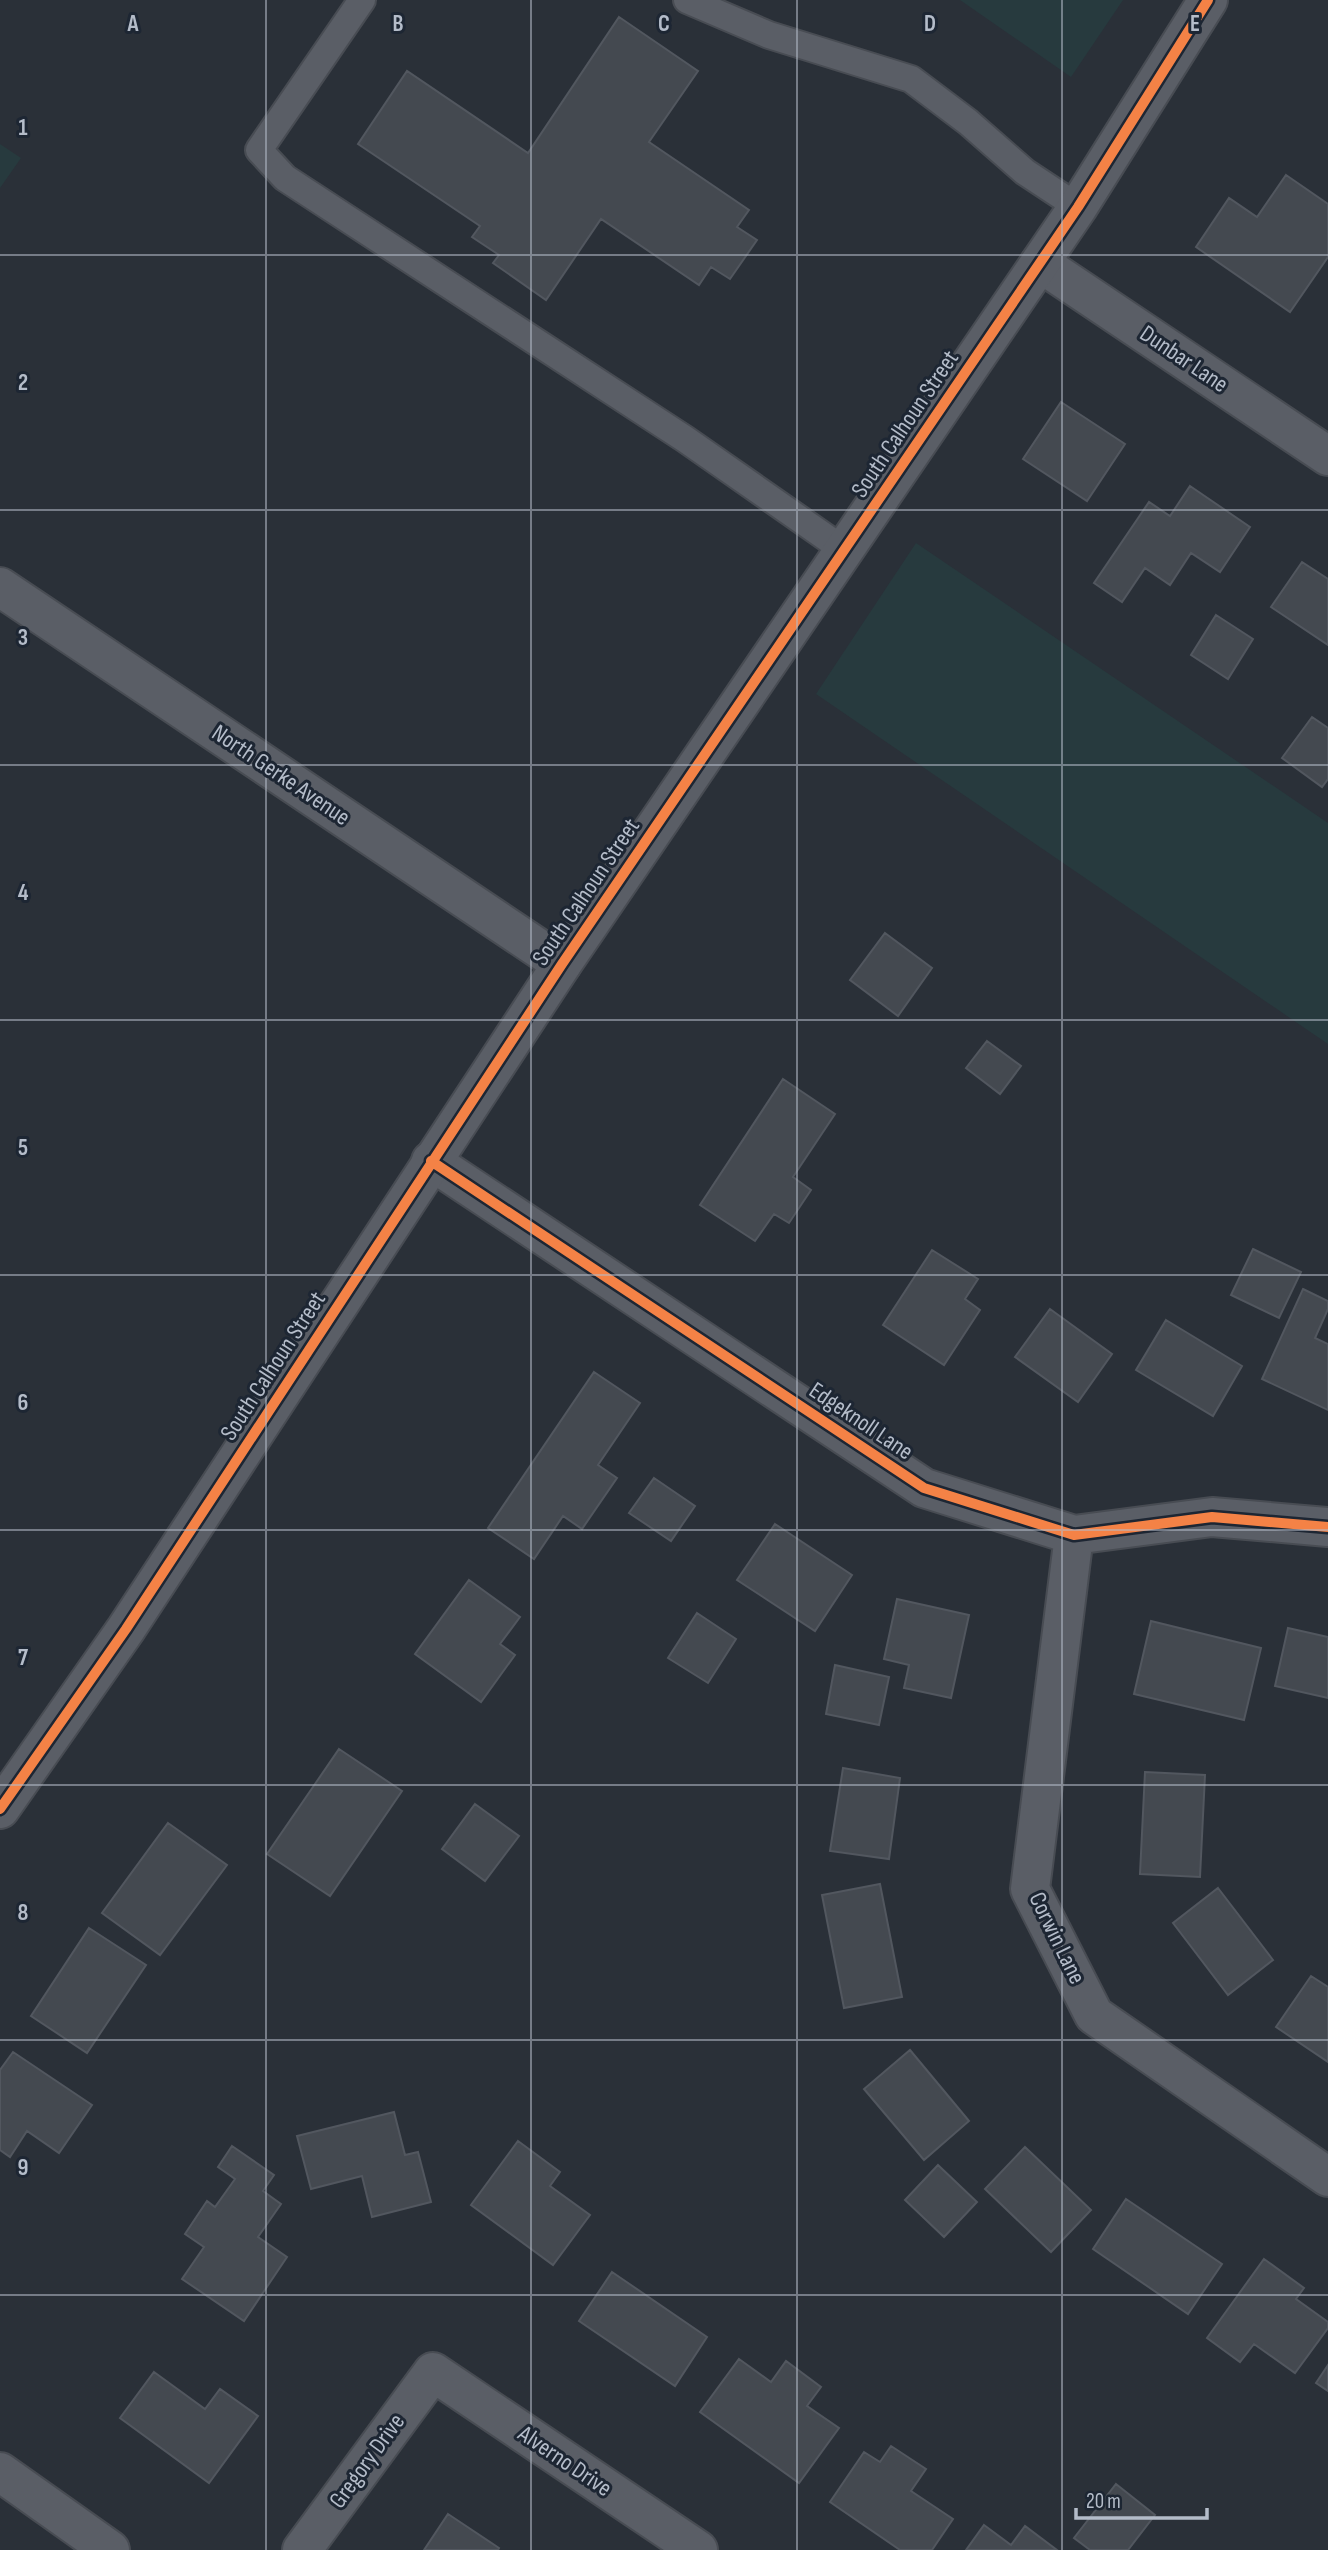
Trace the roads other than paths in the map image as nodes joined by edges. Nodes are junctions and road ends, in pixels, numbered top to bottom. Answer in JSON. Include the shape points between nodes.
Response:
{"nodes":[{"id":1,"x":362,"y":0,"type":"edge"},
{"id":2,"x":687,"y":0,"type":"edge"},
{"id":3,"x":1208,"y":0,"type":"edge"},
{"id":4,"x":1078,"y":206,"type":"junction"},
{"id":5,"x":1040,"y":263,"type":"junction"},
{"id":6,"x":1328,"y":456,"type":"edge"},
{"id":7,"x":845,"y":550,"type":"junction"},
{"id":8,"x":0,"y":587,"type":"edge"},
{"id":9,"x":562,"y":964,"type":"junction"},
{"id":10,"x":431,"y":1161,"type":"junction"},
{"id":11,"x":1328,"y":1527,"type":"edge"},
{"id":12,"x":1074,"y":1535,"type":"junction"},
{"id":13,"x":0,"y":1809,"type":"edge"},
{"id":14,"x":1328,"y":2177,"type":"edge"},
{"id":15,"x":433,"y":2371,"type":"joint"},
{"id":16,"x":0,"y":2472,"type":"edge"},
{"id":17,"x":110,"y":2550,"type":"edge"},
{"id":18,"x":302,"y":2550,"type":"edge"},
{"id":19,"x":698,"y":2550,"type":"edge"}],
"edges":[{"from":1,"to":7,"type":"lane","via":[[259,150],[285,178]]},
{"from":2,"to":4,"type":"lane","via":[[769,35],[911,79],[1025,172]]},
{"from":3,"to":4,"type":"street","name":"South Calhoun Street"},
{"from":4,"to":5,"type":"street","name":"South Calhoun Street"},
{"from":5,"to":6,"type":"street","name":"Dunbar Lane"},
{"from":5,"to":7,"type":"street","name":"South Calhoun Street"},
{"from":7,"to":9,"type":"street","name":"South Calhoun Street"},
{"from":8,"to":9,"type":"street","name":"North Gerke Avenue"},
{"from":9,"to":10,"type":"street","name":"South Calhoun Street"},
{"from":10,"to":12,"type":"street","name":"Edgeknoll Lane","via":[[924,1488]]},
{"from":10,"to":13,"type":"street","name":"South Calhoun Street","via":[[126,1629]]},
{"from":11,"to":12,"type":"street","name":"Edgeknoll Lane","via":[[1212,1517]]},
{"from":12,"to":14,"type":"street","name":"Corwin Lane","via":[[1030,1889],[1094,2015]]},
{"from":15,"to":18,"type":"street","name":"Gregory Drive"},
{"from":15,"to":19,"type":"street","name":"Alverno Drive"},
{"from":16,"to":17,"type":"street"}]}
